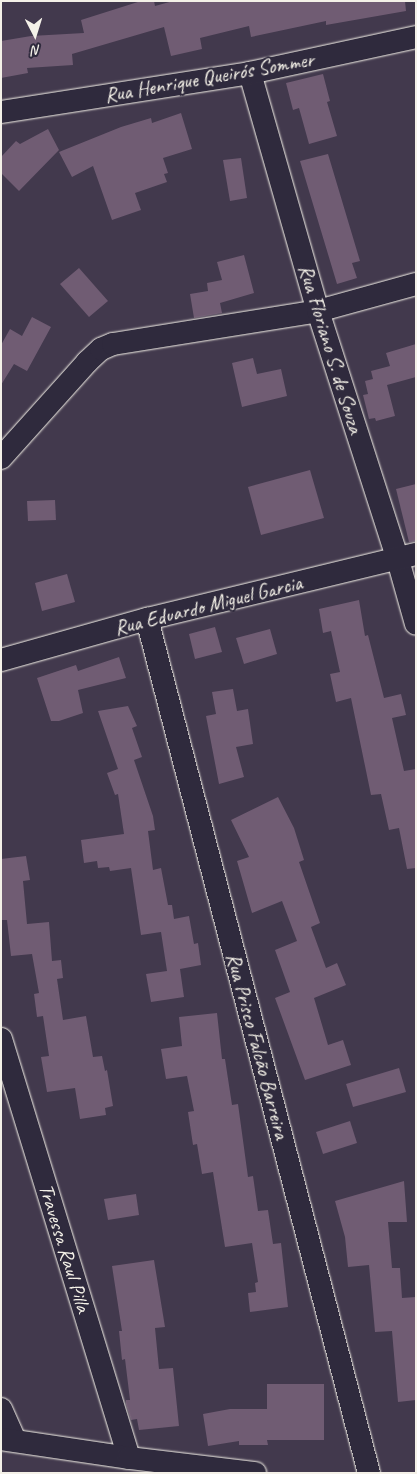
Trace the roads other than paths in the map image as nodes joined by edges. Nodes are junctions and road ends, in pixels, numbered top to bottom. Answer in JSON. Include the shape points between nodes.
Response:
{"nodes":[{"id":1,"x":416,"y":37,"type":"edge"},
{"id":2,"x":250,"y":73,"type":"junction"},
{"id":3,"x":1,"y":112,"type":"edge"},
{"id":4,"x":416,"y":284,"type":"edge"},
{"id":5,"x":318,"y":311,"type":"junction"},
{"id":6,"x":1,"y":458,"type":"edge"},
{"id":7,"x":407,"y":557,"type":"edge"},
{"id":8,"x":147,"y":619,"type":"junction"},
{"id":9,"x":416,"y":624,"type":"edge"},
{"id":10,"x":1,"y":660,"type":"edge"},
{"id":11,"x":1,"y":1039,"type":"edge"},
{"id":12,"x":1,"y":1410,"type":"edge"},
{"id":13,"x":8,"y":1439,"type":"edge"},
{"id":14,"x":129,"y":1458,"type":"junction"},
{"id":15,"x":255,"y":1473,"type":"edge"},
{"id":16,"x":369,"y":1473,"type":"edge"}],
"edges":[{"from":1,"to":2,"type":"street","name":"Rua Henrique Queirós Sommer"},
{"from":2,"to":3,"type":"street","name":"Rua Henrique Queirós Sommer"},
{"from":2,"to":5,"type":"street","name":"Rua Floriano S. de Souza"},
{"from":4,"to":5,"type":"street"},
{"from":5,"to":6,"type":"street","via":[[113,344],[101,349]]},
{"from":5,"to":7,"type":"street","name":"Rua Floriano S. de Souza"},
{"from":7,"to":8,"type":"street","name":"Rua Eduardo Miguel Garcia"},
{"from":7,"to":9,"type":"street","name":"Rua Floriano S. de Souza"},
{"from":8,"to":10,"type":"street","name":"Rua Eduardo Miguel Garcia"},
{"from":8,"to":16,"type":"street","name":"Rua Prisco Falcão Barreira"},
{"from":11,"to":14,"type":"street","name":"Travessa Raul Pilla"},
{"from":12,"to":13,"type":"street"},
{"from":13,"to":14,"type":"street"},
{"from":14,"to":15,"type":"street"}]}
